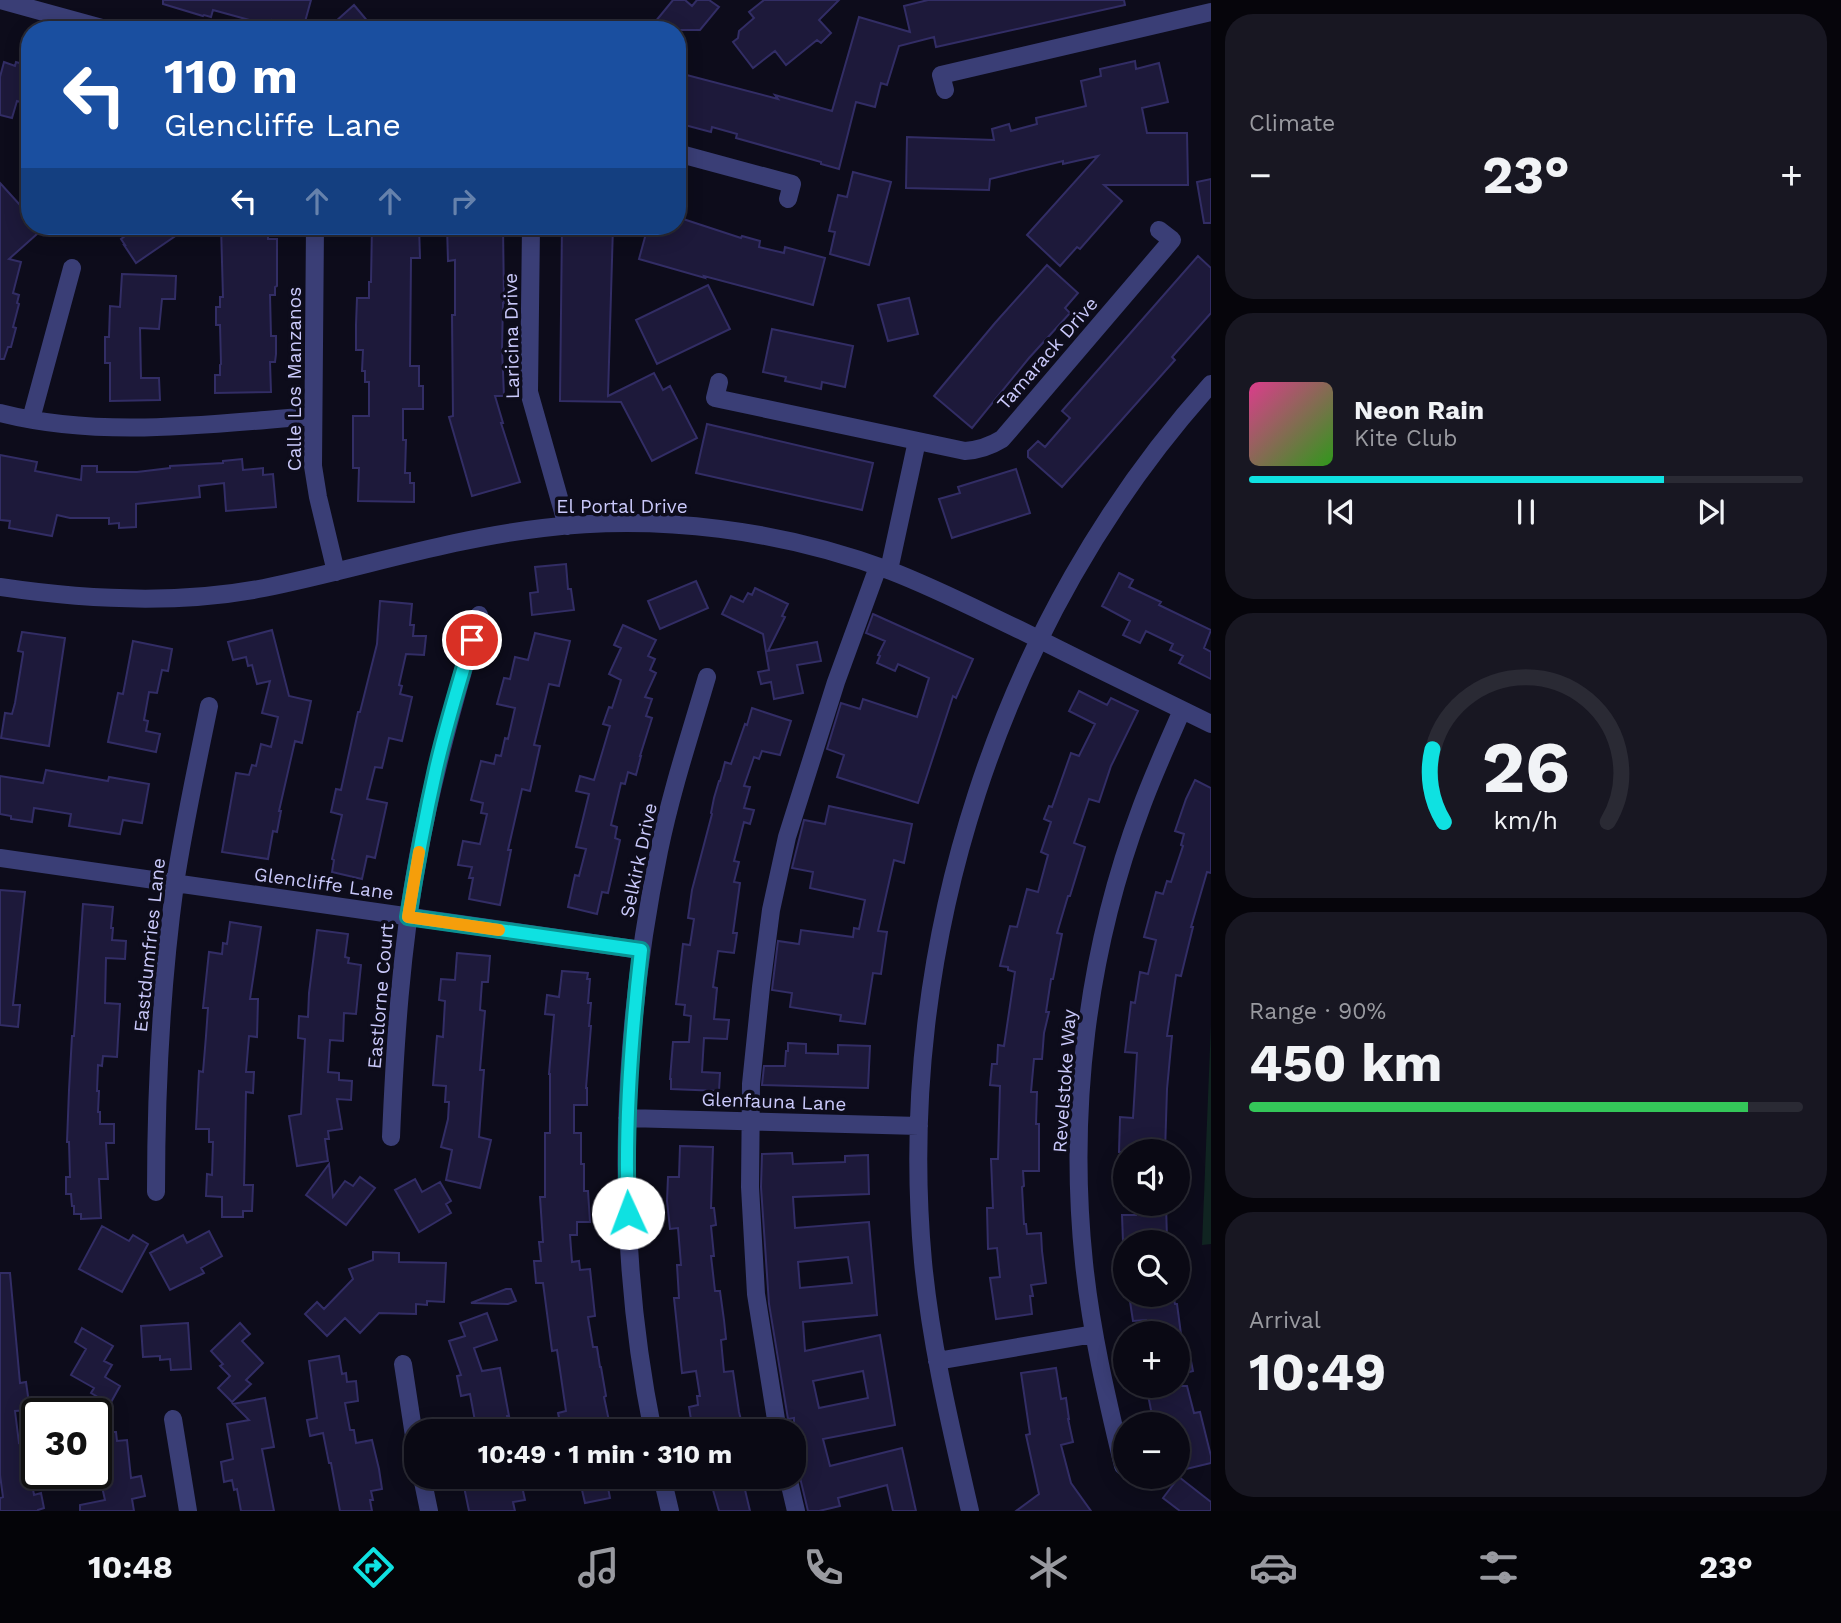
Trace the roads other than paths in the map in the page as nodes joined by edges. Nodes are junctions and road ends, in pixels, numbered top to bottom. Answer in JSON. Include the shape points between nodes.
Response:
{"nodes":[{"id":1,"x":0,"y":0,"type":"edge"},
{"id":2,"x":1208,"y":0,"type":"edge"},
{"id":3,"x":1211,"y":12,"type":"edge"},
{"id":4,"x":76,"y":21,"type":"edge"},
{"id":5,"x":945,"y":90,"type":"dead end"},
{"id":6,"x":686,"y":155,"type":"edge"},
{"id":7,"x":788,"y":200,"type":"dead end"},
{"id":8,"x":1159,"y":230,"type":"dead end"},
{"id":9,"x":315,"y":235,"type":"edge"},
{"id":10,"x":531,"y":235,"type":"edge"},
{"id":11,"x":72,"y":268,"type":"dead end"},
{"id":12,"x":719,"y":382,"type":"dead end"},
{"id":13,"x":1211,"y":384,"type":"edge"},
{"id":14,"x":0,"y":412,"type":"edge"},
{"id":15,"x":313,"y":416,"type":"junction"},
{"id":16,"x":31,"y":419,"type":"junction"},
{"id":17,"x":917,"y":441,"type":"junction"},
{"id":18,"x":567,"y":526,"type":"junction"},
{"id":19,"x":883,"y":569,"type":"junction"},
{"id":20,"x":336,"y":572,"type":"junction"},
{"id":21,"x":0,"y":587,"type":"edge"},
{"id":22,"x":480,"y":615,"type":"dead end"},
{"id":23,"x":1039,"y":640,"type":"junction"},
{"id":24,"x":707,"y":677,"type":"dead end"},
{"id":25,"x":209,"y":706,"type":"dead end"},
{"id":26,"x":1182,"y":710,"type":"junction"},
{"id":27,"x":1211,"y":724,"type":"edge"},
{"id":28,"x":0,"y":858,"type":"edge"},
{"id":29,"x":176,"y":883,"type":"junction"},
{"id":30,"x":408,"y":917,"type":"junction"},
{"id":31,"x":641,"y":950,"type":"junction"},
{"id":32,"x":627,"y":1118,"type":"junction"},
{"id":33,"x":751,"y":1121,"type":"junction"},
{"id":34,"x":919,"y":1126,"type":"junction"},
{"id":35,"x":391,"y":1137,"type":"dead end"},
{"id":36,"x":156,"y":1192,"type":"dead end"},
{"id":37,"x":1094,"y":1334,"type":"junction"},
{"id":38,"x":937,"y":1361,"type":"junction"},
{"id":39,"x":403,"y":1364,"type":"dead end"},
{"id":40,"x":173,"y":1419,"type":"dead end"},
{"id":41,"x":411,"y":1419,"type":"edge"},
{"id":42,"x":651,"y":1419,"type":"edge"},
{"id":43,"x":776,"y":1419,"type":"edge"},
{"id":44,"x":1113,"y":1420,"type":"edge"},
{"id":45,"x":424,"y":1489,"type":"edge"},
{"id":46,"x":665,"y":1489,"type":"edge"},
{"id":47,"x":791,"y":1489,"type":"edge"},
{"id":48,"x":188,"y":1511,"type":"edge"},
{"id":49,"x":429,"y":1511,"type":"edge"},
{"id":50,"x":670,"y":1511,"type":"edge"},
{"id":51,"x":796,"y":1511,"type":"edge"},
{"id":52,"x":970,"y":1511,"type":"edge"}],
"edges":[{"from":1,"to":4,"type":"street"},
{"from":2,"to":3,"type":"street"},
{"from":3,"to":5,"type":"street","via":[[941,75]]},
{"from":6,"to":7,"type":"street","via":[[792,184]]},
{"from":8,"to":17,"type":"street","name":"Tamarack Drive","via":[[1172,240],[1002,439],[965,451]]},
{"from":9,"to":15,"type":"street","name":"Calle Los Manzanos"},
{"from":10,"to":18,"type":"street","name":"Laricina Drive","via":[[529,392]]},
{"from":11,"to":16,"type":"street"},
{"from":12,"to":17,"type":"street","name":"Tamarack Drive","via":[[715,398]]},
{"from":13,"to":23,"type":"street","via":[[1125,493]]},
{"from":14,"to":16,"type":"street"},
{"from":15,"to":16,"type":"street","via":[[159,428]]},
{"from":15,"to":20,"type":"street","name":"Calle Los Manzanos","via":[[317,497]]},
{"from":17,"to":19,"type":"street"},
{"from":18,"to":19,"type":"street","name":"El Portal Drive","via":[[656,524],[722,530],[826,550]]},
{"from":18,"to":20,"type":"street","name":"El Portal Drive","via":[[475,538]]},
{"from":19,"to":23,"type":"street","name":"El Portal Drive"},
{"from":19,"to":33,"type":"street","via":[[836,682],[787,837],[761,987]]},
{"from":20,"to":21,"type":"street","name":"El Portal Drive","via":[[262,588],[156,599]]},
{"from":22,"to":30,"type":"street","name":"Eastlorne Court","via":[[436,771]]},
{"from":23,"to":26,"type":"street","name":"El Portal Drive"},
{"from":23,"to":34,"type":"street","via":[[986,765],[947,902],[927,1024]]},
{"from":24,"to":31,"type":"street","name":"Selkirk Drive","via":[[659,849]]},
{"from":25,"to":29,"type":"street","name":"Eastdumfries Lane"},
{"from":26,"to":27,"type":"street","name":"El Portal Drive"},
{"from":26,"to":37,"type":"street","name":"Revelstoke Way","via":[[1140,809],[1118,877],[1088,1020],[1078,1158],[1084,1264]]},
{"from":28,"to":29,"type":"street","name":"Glencliffe Lane"},
{"from":29,"to":30,"type":"street","name":"Glencliffe Lane"},
{"from":29,"to":36,"type":"street","name":"Eastdumfries Lane","via":[[159,1052]]},
{"from":30,"to":31,"type":"street","name":"Glencliffe Lane"},
{"from":30,"to":35,"type":"street","name":"Eastlorne Court"},
{"from":31,"to":32,"type":"street","name":"Selkirk Drive"},
{"from":32,"to":33,"type":"street","name":"Glenfauna Lane"},
{"from":32,"to":42,"type":"street","name":"Selkirk Drive","via":[[630,1264]]},
{"from":33,"to":34,"type":"street","name":"Glenfauna Lane"},
{"from":33,"to":43,"type":"street","via":[[756,1294]]},
{"from":34,"to":38,"type":"street","via":[[923,1260]]},
{"from":37,"to":38,"type":"street"},
{"from":37,"to":44,"type":"street","name":"Revelstoke Way"},
{"from":38,"to":52,"type":"street"},
{"from":39,"to":41,"type":"street"},
{"from":40,"to":48,"type":"street"},
{"from":45,"to":49,"type":"street"},
{"from":46,"to":50,"type":"street"},
{"from":47,"to":51,"type":"street"}]}
